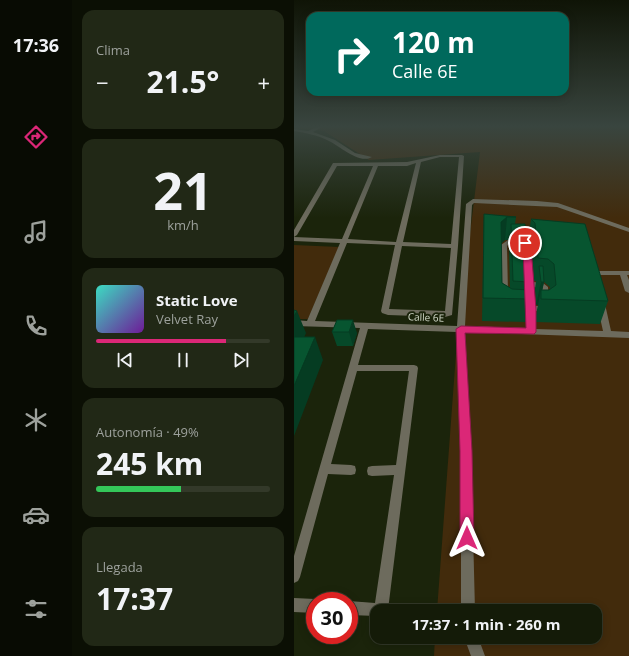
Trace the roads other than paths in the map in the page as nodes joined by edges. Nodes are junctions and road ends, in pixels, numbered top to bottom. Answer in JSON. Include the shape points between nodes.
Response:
{"nodes":[{"id":1,"x":358,"y":157,"type":"edge"},
{"id":2,"x":370,"y":157,"type":"dead end"},
{"id":3,"x":438,"y":157,"type":"edge"},
{"id":4,"x":462,"y":157,"type":"edge"},
{"id":5,"x":420,"y":162,"type":"junction"},
{"id":6,"x":376,"y":165,"type":"junction"},
{"id":7,"x":629,"y":230,"type":"edge"},
{"id":8,"x":294,"y":235,"type":"edge"},
{"id":9,"x":294,"y":239,"type":"edge"},
{"id":10,"x":344,"y":242,"type":"junction"},
{"id":11,"x":399,"y":243,"type":"junction"},
{"id":12,"x":455,"y":246,"type":"junction"},
{"id":13,"x":626,"y":273,"type":"edge"},
{"id":14,"x":594,"y":276,"type":"edge"},
{"id":15,"x":530,"y":284,"type":"junction"},
{"id":16,"x":629,"y":291,"type":"edge"},
{"id":17,"x":599,"y":296,"type":"edge"},
{"id":18,"x":531,"y":309,"type":"junction"},
{"id":19,"x":294,"y":323,"type":"edge"},
{"id":20,"x":310,"y":324,"type":"junction"},
{"id":21,"x":365,"y":326,"type":"junction"},
{"id":22,"x":461,"y":329,"type":"junction"},
{"id":23,"x":531,"y":332,"type":"junction"},
{"id":24,"x":608,"y":335,"type":"junction"},
{"id":25,"x":629,"y":335,"type":"edge"},
{"id":26,"x":353,"y":368,"type":"junction"},
{"id":27,"x":324,"y":469,"type":"junction"},
{"id":28,"x":351,"y":470,"type":"dead end"},
{"id":29,"x":400,"y":470,"type":"junction"},
{"id":30,"x":372,"y":471,"type":"dead end"},
{"id":31,"x":294,"y":577,"type":"edge"},
{"id":32,"x":468,"y":604,"type":"edge"},
{"id":33,"x":294,"y":605,"type":"edge"},
{"id":34,"x":306,"y":606,"type":"edge"},
{"id":35,"x":358,"y":609,"type":"edge"},
{"id":36,"x":474,"y":644,"type":"edge"},
{"id":37,"x":478,"y":656,"type":"edge"}],
"edges":[{"from":1,"to":2,"type":"street"},
{"from":3,"to":5,"type":"street"},
{"from":4,"to":12,"type":"street"},
{"from":5,"to":6,"type":"street"},
{"from":5,"to":11,"type":"street"},
{"from":6,"to":8,"type":"street","via":[[335,164]]},
{"from":6,"to":10,"type":"street"},
{"from":7,"to":22,"type":"street","via":[[558,205],[537,202],[473,201],[469,204]]},
{"from":9,"to":10,"type":"street"},
{"from":10,"to":11,"type":"street"},
{"from":10,"to":20,"type":"street"},
{"from":11,"to":12,"type":"street"},
{"from":11,"to":12,"type":"street","via":[[385,308],[388,312],[449,313]]},
{"from":13,"to":14,"type":"street"},
{"from":13,"to":16,"type":"street"},
{"from":15,"to":18,"type":"street"},
{"from":15,"to":18,"type":"street","via":[[544,287],[546,306],[543,309]]},
{"from":15,"to":18,"type":"street","via":[[526,244],[506,243],[504,245],[507,306]]},
{"from":17,"to":24,"type":"street"},
{"from":18,"to":23,"type":"street"},
{"from":19,"to":20,"type":"street","name":"Calle 6E"},
{"from":20,"to":21,"type":"street","name":"Calle 6E"},
{"from":21,"to":22,"type":"street","name":"Calle 6E"},
{"from":21,"to":26,"type":"street"},
{"from":22,"to":23,"type":"street","name":"Calle 6E"},
{"from":22,"to":32,"type":"street"},
{"from":23,"to":24,"type":"street","name":"Calle 6E"},
{"from":24,"to":25,"type":"street","name":"Calle 6E"},
{"from":26,"to":27,"type":"street"},
{"from":26,"to":29,"type":"street","via":[[414,368]]},
{"from":27,"to":28,"type":"street"},
{"from":27,"to":31,"type":"street"},
{"from":29,"to":30,"type":"street"},
{"from":29,"to":35,"type":"street","via":[[382,610]]},
{"from":33,"to":34,"type":"street"},
{"from":36,"to":37,"type":"street"}]}
